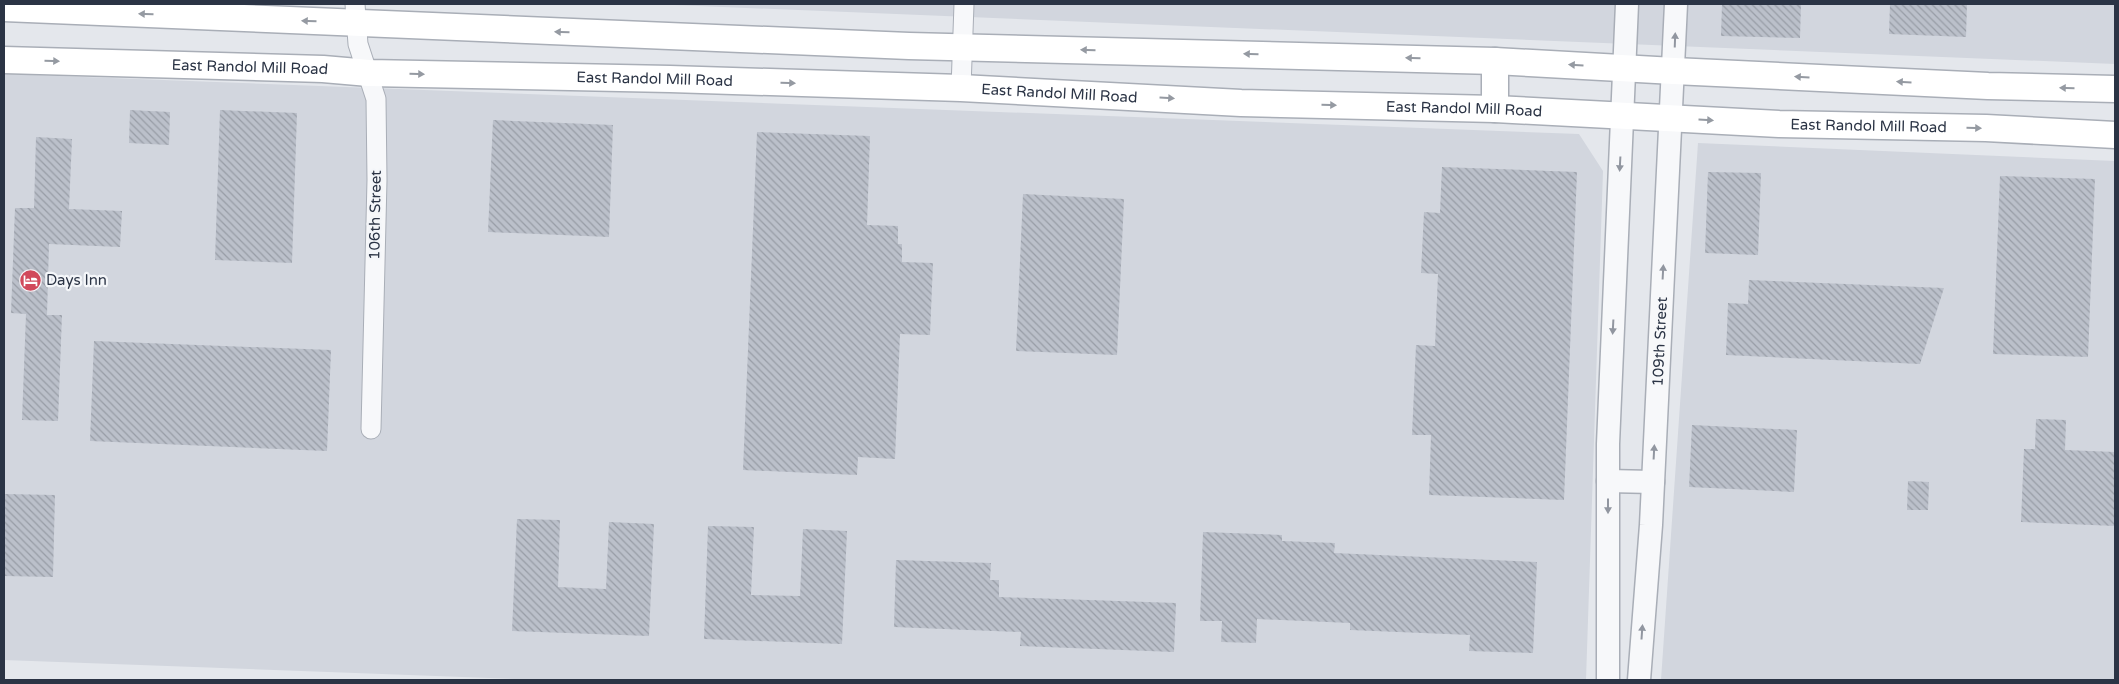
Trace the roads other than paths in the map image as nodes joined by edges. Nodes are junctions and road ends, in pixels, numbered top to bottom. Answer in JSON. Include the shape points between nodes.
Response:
{"nodes":[{"id":1,"x":964,"y":4,"type":"edge"},
{"id":2,"x":1626,"y":4,"type":"edge"},
{"id":3,"x":1676,"y":4,"type":"edge"},
{"id":4,"x":4,"y":8,"type":"edge"},
{"id":5,"x":356,"y":14,"type":"edge"},
{"id":6,"x":962,"y":47,"type":"junction"},
{"id":7,"x":4,"y":60,"type":"edge"},
{"id":8,"x":1495,"y":61,"type":"junction"},
{"id":9,"x":1624,"y":68,"type":"junction"},
{"id":10,"x":1674,"y":72,"type":"junction"},
{"id":11,"x":368,"y":73,"type":"junction"},
{"id":12,"x":961,"y":88,"type":"junction"},
{"id":13,"x":2115,"y":89,"type":"edge"},
{"id":14,"x":1495,"y":109,"type":"junction"},
{"id":15,"x":1623,"y":116,"type":"junction"},
{"id":16,"x":1670,"y":118,"type":"junction"},
{"id":17,"x":2115,"y":135,"type":"edge"},
{"id":18,"x":371,"y":429,"type":"dead end"},
{"id":19,"x":1608,"y":480,"type":"junction"},
{"id":20,"x":1653,"y":482,"type":"junction"},
{"id":21,"x":1608,"y":680,"type":"edge"},
{"id":22,"x":1639,"y":680,"type":"edge"}],
"edges":[{"from":1,"to":6,"type":"street"},
{"from":2,"to":9,"type":"street"},
{"from":10,"to":3,"type":"street","name":"109th Street","one_way":true},
{"from":5,"to":4,"type":"main road","one_way":true},
{"from":6,"to":5,"type":"main road","one_way":true},
{"from":5,"to":11,"type":"street","name":"106th Street","via":[[358,44]]},
{"from":8,"to":6,"type":"main road","one_way":true},
{"from":6,"to":12,"type":"street"},
{"from":7,"to":11,"type":"main road","name":"East Randol Mill Road","one_way":true},
{"from":9,"to":8,"type":"main road","one_way":true},
{"from":8,"to":14,"type":"main road"},
{"from":9,"to":10,"type":"main road"},
{"from":9,"to":15,"type":"street"},
{"from":13,"to":10,"type":"main road","one_way":true},
{"from":10,"to":16,"type":"street","name":"109th Street"},
{"from":11,"to":12,"type":"main road","name":"East Randol Mill Road","one_way":true},
{"from":11,"to":18,"type":"street","name":"106th Street","via":[[376,99],[377,180]]},
{"from":12,"to":14,"type":"main road","name":"East Randol Mill Road","one_way":true,"via":[[1241,103]]},
{"from":14,"to":15,"type":"main road","name":"East Randol Mill Road"},
{"from":15,"to":16,"type":"main road","name":"East Randol Mill Road"},
{"from":15,"to":19,"type":"street","one_way":true},
{"from":16,"to":17,"type":"main road","name":"East Randol Mill Road","one_way":true},
{"from":20,"to":16,"type":"street","name":"109th Street","one_way":true},
{"from":19,"to":20,"type":"street"},
{"from":19,"to":21,"type":"street","one_way":true},
{"from":22,"to":20,"type":"street","name":"109th Street","one_way":true}]}
